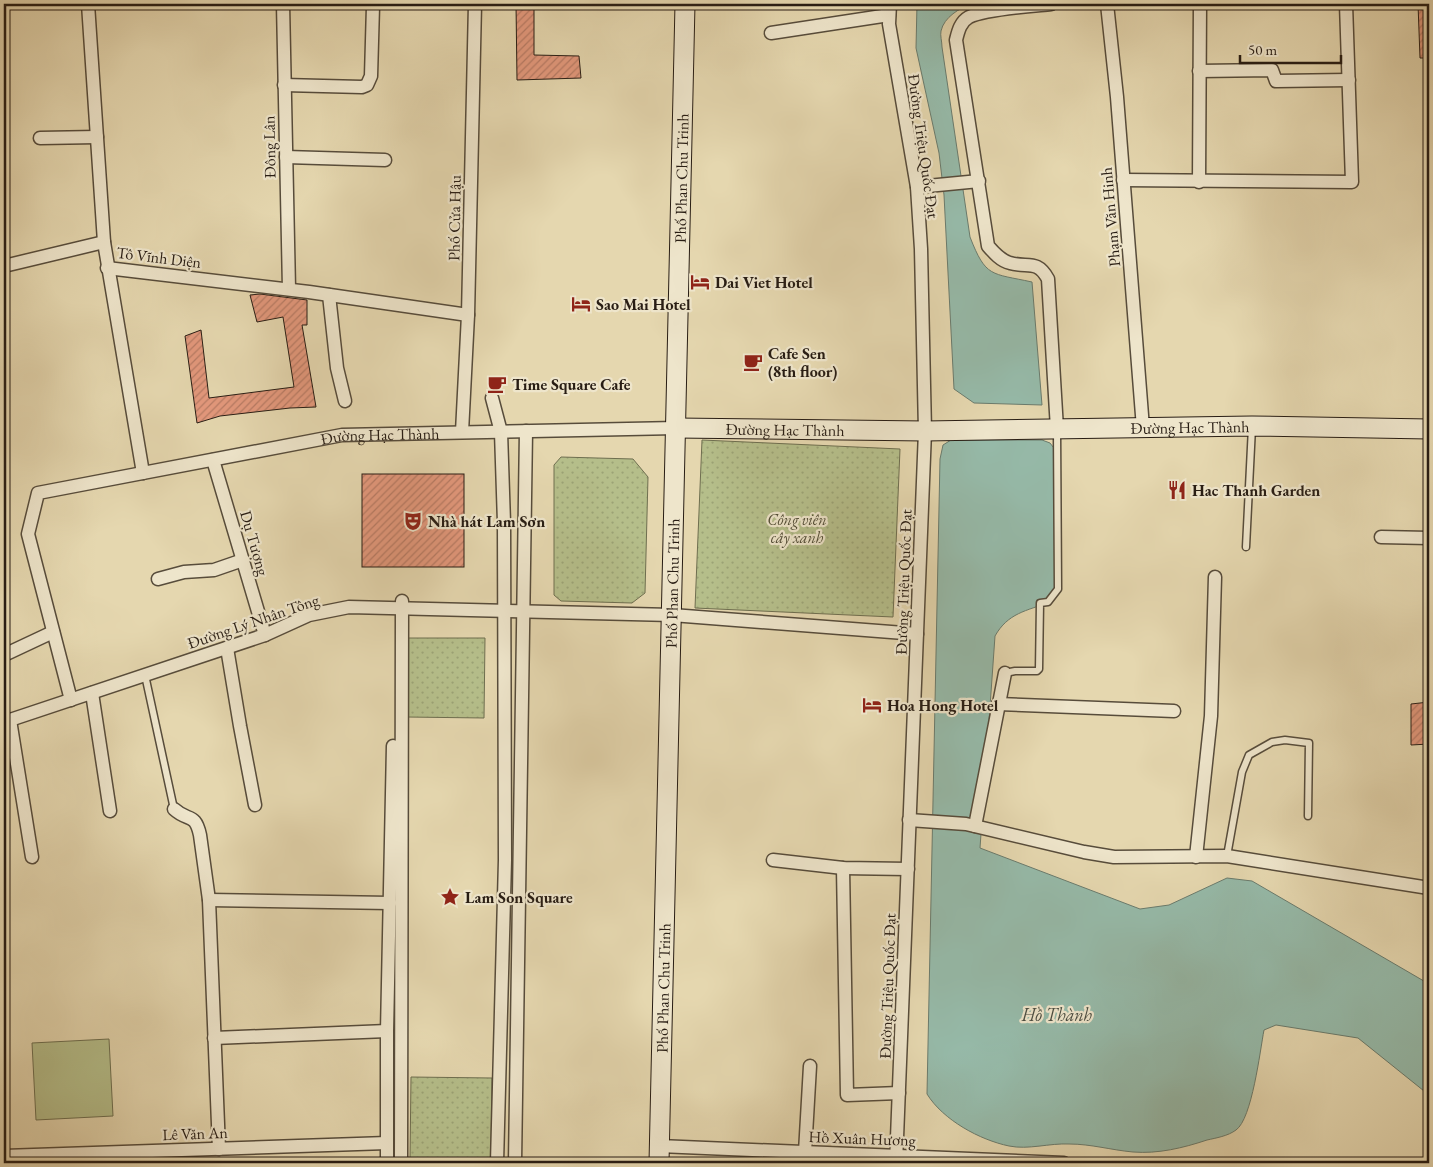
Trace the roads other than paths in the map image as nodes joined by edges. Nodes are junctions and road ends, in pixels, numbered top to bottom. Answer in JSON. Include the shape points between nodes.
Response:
{"nodes":[{"id":1,"x":88,"y":4,"type":"edge"},
{"id":2,"x":283,"y":4,"type":"edge"},
{"id":3,"x":475,"y":4,"type":"edge"},
{"id":4,"x":684,"y":4,"type":"edge"},
{"id":5,"x":1052,"y":4,"type":"edge"},
{"id":6,"x":1107,"y":4,"type":"edge"},
{"id":7,"x":1200,"y":4,"type":"edge"},
{"id":8,"x":1346,"y":4,"type":"edge"},
{"id":9,"x":373,"y":6,"type":"dead end"},
{"id":10,"x":890,"y":9,"type":"edge"},
{"id":11,"x":771,"y":33,"type":"dead end"},
{"id":12,"x":1199,"y":70,"type":"junction"},
{"id":13,"x":1349,"y":80,"type":"junction"},
{"id":14,"x":284,"y":85,"type":"junction"},
{"id":15,"x":97,"y":137,"type":"junction"},
{"id":16,"x":40,"y":138,"type":"dead end"},
{"id":17,"x":286,"y":157,"type":"junction"},
{"id":18,"x":385,"y":160,"type":"dead end"},
{"id":19,"x":1123,"y":180,"type":"junction"},
{"id":20,"x":979,"y":181,"type":"junction"},
{"id":21,"x":1200,"y":182,"type":"junction"},
{"id":22,"x":917,"y":187,"type":"junction"},
{"id":23,"x":104,"y":242,"type":"junction"},
{"id":24,"x":4,"y":266,"type":"edge"},
{"id":25,"x":107,"y":268,"type":"junction"},
{"id":26,"x":288,"y":289,"type":"junction"},
{"id":27,"x":329,"y":295,"type":"junction"},
{"id":28,"x":468,"y":314,"type":"junction"},
{"id":29,"x":492,"y":398,"type":"dead end"},
{"id":30,"x":345,"y":401,"type":"dead end"},
{"id":31,"x":1252,"y":426,"type":"junction"},
{"id":32,"x":676,"y":428,"type":"junction"},
{"id":33,"x":1143,"y":428,"type":"junction"},
{"id":34,"x":1057,"y":429,"type":"junction"},
{"id":35,"x":1429,"y":429,"type":"edge"},
{"id":36,"x":526,"y":431,"type":"junction"},
{"id":37,"x":924,"y":431,"type":"junction"},
{"id":38,"x":462,"y":432,"type":"junction"},
{"id":39,"x":501,"y":432,"type":"junction"},
{"id":40,"x":213,"y":460,"type":"junction"},
{"id":41,"x":143,"y":473,"type":"junction"},
{"id":42,"x":1381,"y":537,"type":"dead end"},
{"id":43,"x":1429,"y":538,"type":"edge"},
{"id":44,"x":1246,"y":547,"type":"dead end"},
{"id":45,"x":243,"y":560,"type":"junction"},
{"id":46,"x":1215,"y":577,"type":"dead end"},
{"id":47,"x":158,"y":579,"type":"dead end"},
{"id":48,"x":400,"y":606,"type":"junction"},
{"id":49,"x":524,"y":611,"type":"junction"},
{"id":50,"x":503,"y":612,"type":"junction"},
{"id":51,"x":672,"y":615,"type":"junction"},
{"id":52,"x":53,"y":632,"type":"junction"},
{"id":53,"x":917,"y":634,"type":"junction"},
{"id":54,"x":265,"y":635,"type":"junction"},
{"id":55,"x":227,"y":648,"type":"junction"},
{"id":56,"x":4,"y":655,"type":"edge"},
{"id":57,"x":1005,"y":673,"type":"joint"},
{"id":58,"x":145,"y":675,"type":"junction"},
{"id":59,"x":92,"y":693,"type":"junction"},
{"id":60,"x":71,"y":700,"type":"junction"},
{"id":61,"x":998,"y":704,"type":"junction"},
{"id":62,"x":1174,"y":711,"type":"dead end"},
{"id":63,"x":7,"y":722,"type":"edge"},
{"id":64,"x":256,"y":805,"type":"dead end"},
{"id":65,"x":174,"y":809,"type":"joint"},
{"id":66,"x":110,"y":811,"type":"dead end"},
{"id":67,"x":1308,"y":816,"type":"dead end"},
{"id":68,"x":909,"y":820,"type":"junction"},
{"id":69,"x":970,"y":825,"type":"junction"},
{"id":70,"x":1227,"y":856,"type":"junction"},
{"id":71,"x":32,"y":857,"type":"dead end"},
{"id":72,"x":1196,"y":857,"type":"junction"},
{"id":73,"x":773,"y":860,"type":"dead end"},
{"id":74,"x":843,"y":868,"type":"junction"},
{"id":75,"x":908,"y":869,"type":"junction"},
{"id":76,"x":1429,"y":888,"type":"edge"},
{"id":77,"x":209,"y":900,"type":"junction"},
{"id":78,"x":390,"y":903,"type":"junction"},
{"id":79,"x":387,"y":1030,"type":"junction"},
{"id":80,"x":214,"y":1038,"type":"junction"},
{"id":81,"x":810,"y":1066,"type":"dead end"},
{"id":82,"x":899,"y":1093,"type":"junction"},
{"id":83,"x":387,"y":1143,"type":"junction"},
{"id":84,"x":219,"y":1149,"type":"junction"},
{"id":85,"x":805,"y":1152,"type":"junction"},
{"id":86,"x":659,"y":1155,"type":"edge"},
{"id":87,"x":4,"y":1156,"type":"edge"},
{"id":88,"x":99,"y":1158,"type":"edge"},
{"id":89,"x":896,"y":1160,"type":"edge"},
{"id":90,"x":387,"y":1163,"type":"edge"},
{"id":91,"x":401,"y":1163,"type":"edge"},
{"id":92,"x":497,"y":1163,"type":"edge"},
{"id":93,"x":515,"y":1163,"type":"edge"},
{"id":94,"x":1064,"y":1163,"type":"edge"}],
"edges":[{"from":1,"to":15,"type":"street","name":"Tô Vĩnh Diện"},
{"from":2,"to":14,"type":"street","name":"Đông Lân"},
{"from":3,"to":28,"type":"street","name":"Phố Cửa Hậu"},
{"from":4,"to":32,"type":"street","name":"Phố Phan Chu Trinh"},
{"from":5,"to":20,"type":"street","via":[[983,13],[967,18],[959,28],[956,40]]},
{"from":6,"to":19,"type":"street","name":"Phạm Văn Hinh"},
{"from":7,"to":12,"type":"street"},
{"from":8,"to":13,"type":"street"},
{"from":9,"to":14,"type":"street","via":[[371,76],[367,85]]},
{"from":10,"to":11,"type":"street"},
{"from":10,"to":22,"type":"street","name":"Đường Triệu Quốc Đạt","via":[[889,24]]},
{"from":12,"to":13,"type":"street","via":[[1272,70],[1276,81]]},
{"from":12,"to":21,"type":"street"},
{"from":13,"to":21,"type":"street","via":[[1352,182]]},
{"from":14,"to":17,"type":"street","name":"Đông Lân"},
{"from":15,"to":16,"type":"street"},
{"from":15,"to":23,"type":"street","name":"Tô Vĩnh Diện"},
{"from":17,"to":18,"type":"street"},
{"from":17,"to":26,"type":"street","name":"Đông Lân"},
{"from":19,"to":21,"type":"street"},
{"from":19,"to":33,"type":"street","name":"Phạm Văn Hinh"},
{"from":20,"to":22,"type":"street"},
{"from":20,"to":34,"type":"street","via":[[988,246],[998,257],[1010,263],[1032,264],[1043,270],[1048,279]]},
{"from":22,"to":37,"type":"street","name":"Đường Triệu Quốc Đạt"},
{"from":23,"to":24,"type":"street"},
{"from":23,"to":25,"type":"street","name":"Tô Vĩnh Diện"},
{"from":25,"to":26,"type":"street","name":"Tô Vĩnh Diện"},
{"from":25,"to":41,"type":"street"},
{"from":26,"to":27,"type":"street","name":"Tô Vĩnh Diện"},
{"from":27,"to":28,"type":"street","name":"Tô Vĩnh Diện"},
{"from":27,"to":30,"type":"street","via":[[337,368]]},
{"from":28,"to":38,"type":"street","name":"Phố Cửa Hậu"},
{"from":29,"to":39,"type":"street"},
{"from":31,"to":33,"type":"street","name":"Đường Hạc Thành"},
{"from":31,"to":35,"type":"street","name":"Đường Hạc Thành"},
{"from":31,"to":44,"type":"lane"},
{"from":32,"to":36,"type":"street","name":"Đường Hạc Thành"},
{"from":32,"to":37,"type":"street","name":"Đường Hạc Thành"},
{"from":32,"to":51,"type":"street","name":"Phố Phan Chu Trinh"},
{"from":33,"to":34,"type":"street","name":"Đường Hạc Thành"},
{"from":34,"to":37,"type":"street","name":"Đường Hạc Thành"},
{"from":34,"to":57,"type":"lane","via":[[1058,589],[1048,602],[1040,603],[1040,669]]},
{"from":36,"to":39,"type":"street","name":"Đường Hạc Thành"},
{"from":36,"to":49,"type":"street"},
{"from":37,"to":53,"type":"street","name":"Đường Triệu Quốc Đạt"},
{"from":38,"to":39,"type":"street","name":"Đường Hạc Thành"},
{"from":38,"to":40,"type":"street","name":"Đường Hạc Thành","via":[[342,435]]},
{"from":39,"to":50,"type":"street"},
{"from":40,"to":41,"type":"street","name":"Đường Hạc Thành"},
{"from":40,"to":45,"type":"street","name":"Dụ Tượng"},
{"from":41,"to":52,"type":"street","name":"Đường Hạc Thành","via":[[38,493],[28,534]]},
{"from":42,"to":43,"type":"street"},
{"from":45,"to":47,"type":"street","via":[[214,570],[184,572]]},
{"from":45,"to":54,"type":"street","name":"Dụ Tượng"},
{"from":46,"to":72,"type":"street","via":[[1211,716]]},
{"from":48,"to":50,"type":"street","name":"Đường Lý Nhân Tông"},
{"from":48,"to":54,"type":"street","name":"Đường Lý Nhân Tông","via":[[349,607],[309,615]]},
{"from":48,"to":78,"type":"street"},
{"from":48,"to":91,"type":"street"},
{"from":49,"to":50,"type":"street","name":"Đường Lý Nhân Tông"},
{"from":49,"to":51,"type":"street","name":"Đường Lý Nhân Tông"},
{"from":49,"to":93,"type":"street"},
{"from":50,"to":92,"type":"street","via":[[505,860]]},
{"from":51,"to":53,"type":"street","name":"Đường Lý Nhân Tông"},
{"from":51,"to":86,"type":"street","name":"Phố Phan Chu Trinh"},
{"from":52,"to":56,"type":"street"},
{"from":52,"to":60,"type":"street"},
{"from":53,"to":68,"type":"street","name":"Đường Triệu Quốc Đạt"},
{"from":54,"to":55,"type":"street","name":"Đường Lý Nhân Tông"},
{"from":55,"to":58,"type":"street","name":"Đường Lý Nhân Tông"},
{"from":55,"to":64,"type":"street"},
{"from":57,"to":61,"type":"street"},
{"from":58,"to":59,"type":"street","name":"Đường Lý Nhân Tông"},
{"from":58,"to":65,"type":"lane"},
{"from":59,"to":60,"type":"street","name":"Đường Lý Nhân Tông"},
{"from":59,"to":66,"type":"street"},
{"from":60,"to":63,"type":"street","name":"Đường Lý Nhân Tông"},
{"from":61,"to":62,"type":"street"},
{"from":61,"to":69,"type":"street"},
{"from":63,"to":71,"type":"street"},
{"from":65,"to":77,"type":"street","via":[[198,824]]},
{"from":67,"to":70,"type":"lane","via":[[1309,742],[1285,740],[1259,748],[1250,755],[1244,767]]},
{"from":68,"to":69,"type":"street"},
{"from":68,"to":75,"type":"street","name":"Đường Triệu Quốc Đạt"},
{"from":69,"to":72,"type":"street","via":[[1114,857]]},
{"from":70,"to":72,"type":"street"},
{"from":70,"to":76,"type":"street"},
{"from":73,"to":74,"type":"street"},
{"from":74,"to":75,"type":"street"},
{"from":74,"to":82,"type":"street","via":[[846,1094]]},
{"from":75,"to":82,"type":"street","name":"Đường Triệu Quốc Đạt"},
{"from":77,"to":78,"type":"street"},
{"from":77,"to":80,"type":"street"},
{"from":78,"to":79,"type":"street"},
{"from":79,"to":80,"type":"street"},
{"from":79,"to":83,"type":"street"},
{"from":80,"to":84,"type":"street"},
{"from":81,"to":85,"type":"street"},
{"from":82,"to":89,"type":"street","name":"Đường Triệu Quốc Đạt"},
{"from":83,"to":84,"type":"street","name":"Lê Văn An"},
{"from":83,"to":90,"type":"street"},
{"from":84,"to":88,"type":"street","name":"Lê Văn An"},
{"from":85,"to":86,"type":"street","name":"Hồ Xuân Hương"},
{"from":85,"to":89,"type":"street","name":"Hồ Xuân Hương"},
{"from":87,"to":88,"type":"street","name":"Lê Văn An"},
{"from":89,"to":94,"type":"street","name":"Hồ Xuân Hương"}]}
